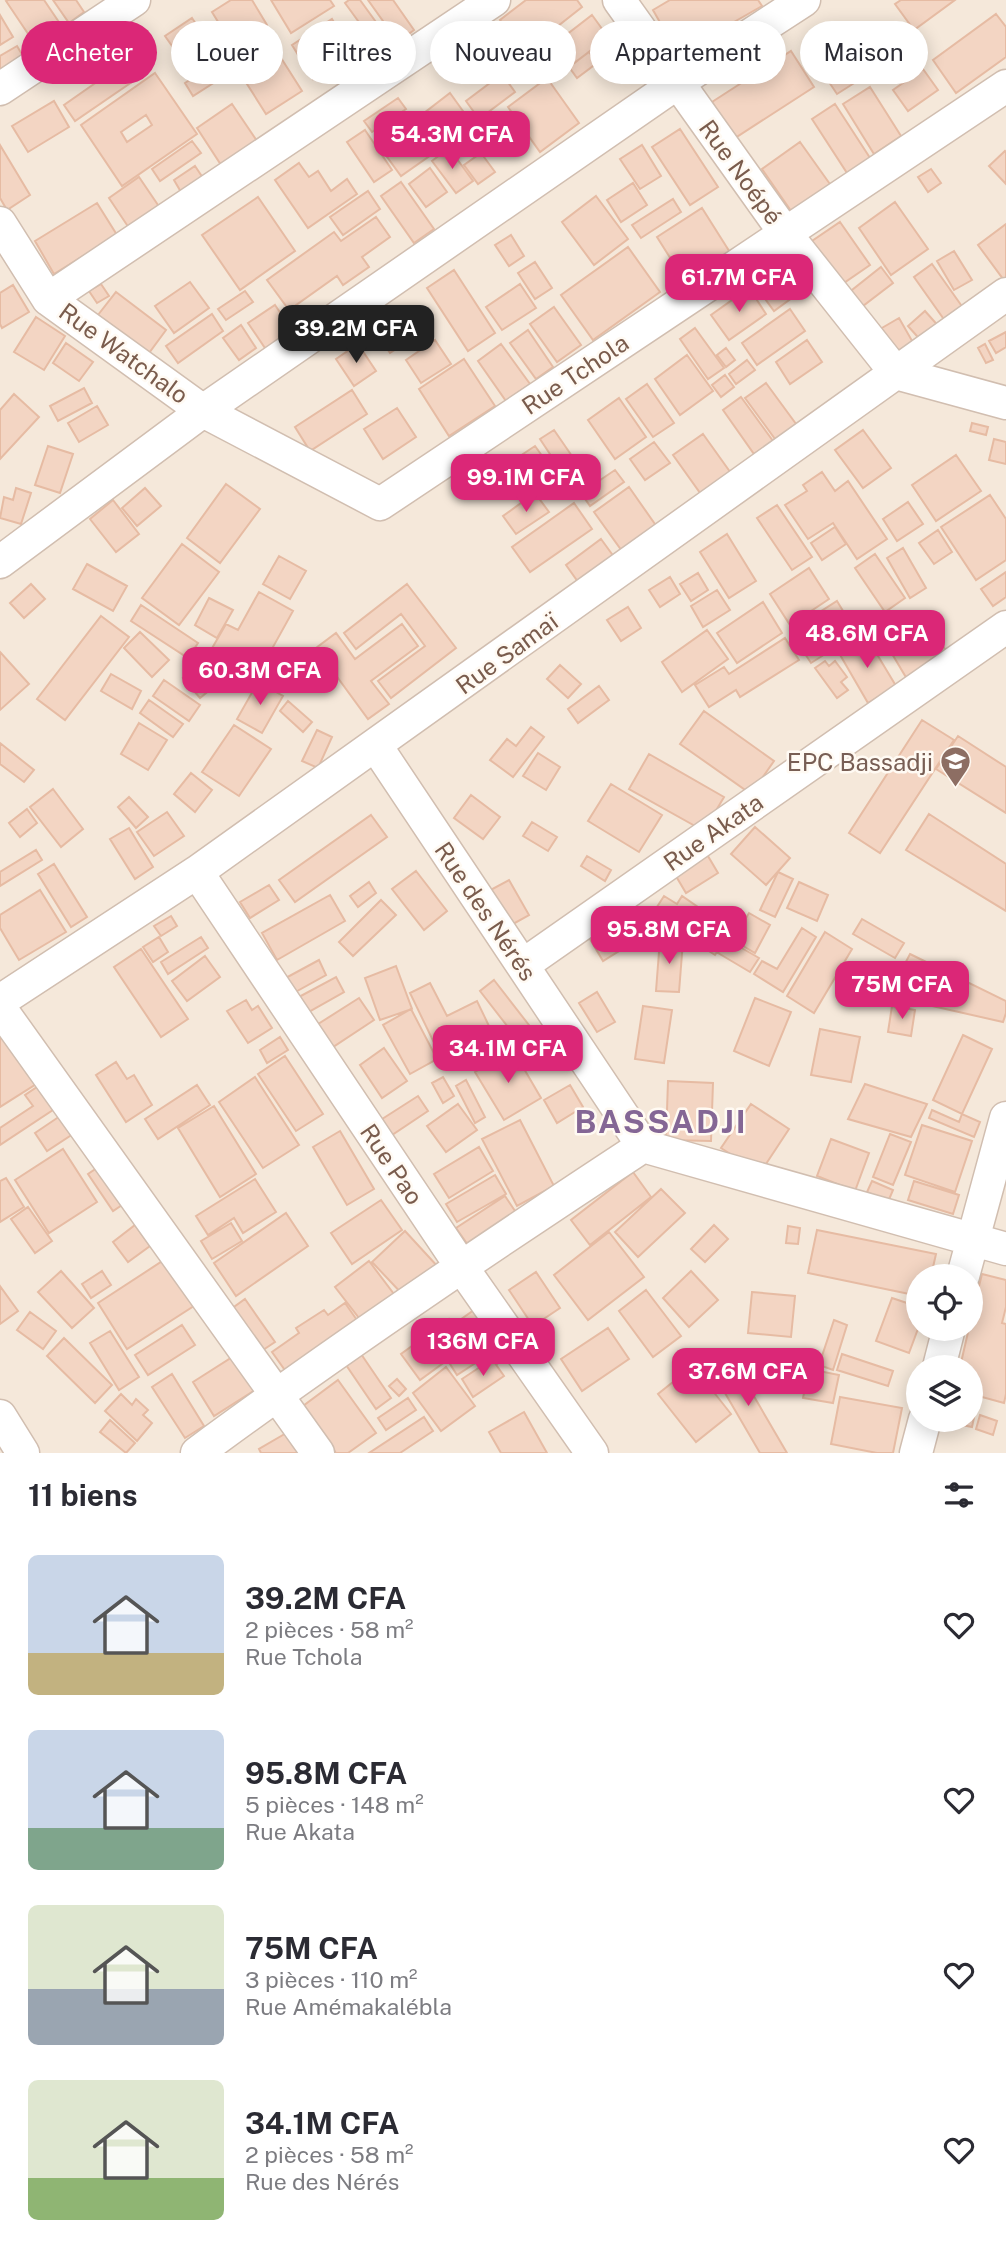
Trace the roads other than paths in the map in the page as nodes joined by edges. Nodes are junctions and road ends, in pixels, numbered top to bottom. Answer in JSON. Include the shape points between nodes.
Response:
{"nodes":[{"id":1,"x":134,"y":0,"type":"edge"},
{"id":2,"x":494,"y":0,"type":"edge"},
{"id":3,"x":619,"y":0,"type":"edge"},
{"id":4,"x":804,"y":0,"type":"edge"},
{"id":5,"x":634,"y":21,"type":"edge"},
{"id":6,"x":772,"y":21,"type":"edge"},
{"id":7,"x":676,"y":84,"type":"edge"},
{"id":8,"x":678,"y":84,"type":"edge"},
{"id":9,"x":1006,"y":86,"type":"edge"},
{"id":10,"x":0,"y":89,"type":"edge"},
{"id":11,"x":0,"y":223,"type":"edge"},
{"id":12,"x":785,"y":233,"type":"junction"},
{"id":13,"x":1006,"y":294,"type":"edge"},
{"id":14,"x":48,"y":299,"type":"junction"},
{"id":15,"x":896,"y":373,"type":"junction"},
{"id":16,"x":1006,"y":403,"type":"edge"},
{"id":17,"x":203,"y":411,"type":"junction"},
{"id":18,"x":0,"y":562,"type":"edge"},
{"id":19,"x":1006,"y":626,"type":"edge"},
{"id":20,"x":376,"y":746,"type":"junction"},
{"id":21,"x":197,"y":872,"type":"junction"},
{"id":22,"x":523,"y":965,"type":"junction"},
{"id":23,"x":0,"y":1001,"type":"edge"},
{"id":24,"x":0,"y":1008,"type":"edge"},
{"id":25,"x":1006,"y":1118,"type":"edge"},
{"id":26,"x":643,"y":1146,"type":"junction"},
{"id":27,"x":973,"y":1240,"type":"junction"},
{"id":28,"x":1006,"y":1249,"type":"edge"},
{"id":29,"x":966,"y":1264,"type":"edge"},
{"id":30,"x":461,"y":1266,"type":"junction"},
{"id":31,"x":275,"y":1395,"type":"junction"},
{"id":32,"x":0,"y":1416,"type":"edge"},
{"id":33,"x":922,"y":1432,"type":"edge"},
{"id":34,"x":23,"y":1453,"type":"edge"},
{"id":35,"x":197,"y":1453,"type":"edge"},
{"id":36,"x":318,"y":1453,"type":"edge"},
{"id":37,"x":592,"y":1453,"type":"edge"},
{"id":38,"x":916,"y":1453,"type":"edge"}],
"edges":[{"from":1,"to":10,"type":"street"},
{"from":2,"to":14,"type":"street"},
{"from":3,"to":5,"type":"street","name":"Rue Noépé"},
{"from":4,"to":6,"type":"street"},
{"from":7,"to":17,"type":"street"},
{"from":8,"to":12,"type":"street","name":"Rue Noépé"},
{"from":9,"to":12,"type":"street","name":"Rue Tchola"},
{"from":11,"to":14,"type":"street","name":"Rue Watchalo"},
{"from":12,"to":15,"type":"street","name":"Rue Noépé"},
{"from":12,"to":17,"type":"street","name":"Rue Tchola","via":[[380,504]]},
{"from":13,"to":15,"type":"street","name":"Rue Samaï"},
{"from":14,"to":17,"type":"street","name":"Rue Watchalo"},
{"from":15,"to":16,"type":"street"},
{"from":15,"to":20,"type":"street","name":"Rue Samaï"},
{"from":17,"to":18,"type":"street"},
{"from":19,"to":22,"type":"street","name":"Rue Akata"},
{"from":20,"to":21,"type":"street","name":"Rue Samaï"},
{"from":20,"to":22,"type":"street","name":"Rue des Nérés"},
{"from":21,"to":23,"type":"street","name":"Rue Samaï"},
{"from":21,"to":30,"type":"street","name":"Rue Pao"},
{"from":22,"to":26,"type":"street","name":"Rue des Nérés"},
{"from":24,"to":31,"type":"street"},
{"from":25,"to":27,"type":"street"},
{"from":26,"to":27,"type":"street"},
{"from":26,"to":30,"type":"street"},
{"from":27,"to":28,"type":"street"},
{"from":27,"to":29,"type":"street"},
{"from":30,"to":31,"type":"street"},
{"from":30,"to":37,"type":"street","name":"Rue Pao"},
{"from":31,"to":35,"type":"street"},
{"from":31,"to":36,"type":"street"},
{"from":32,"to":34,"type":"street"},
{"from":33,"to":38,"type":"street"}]}
